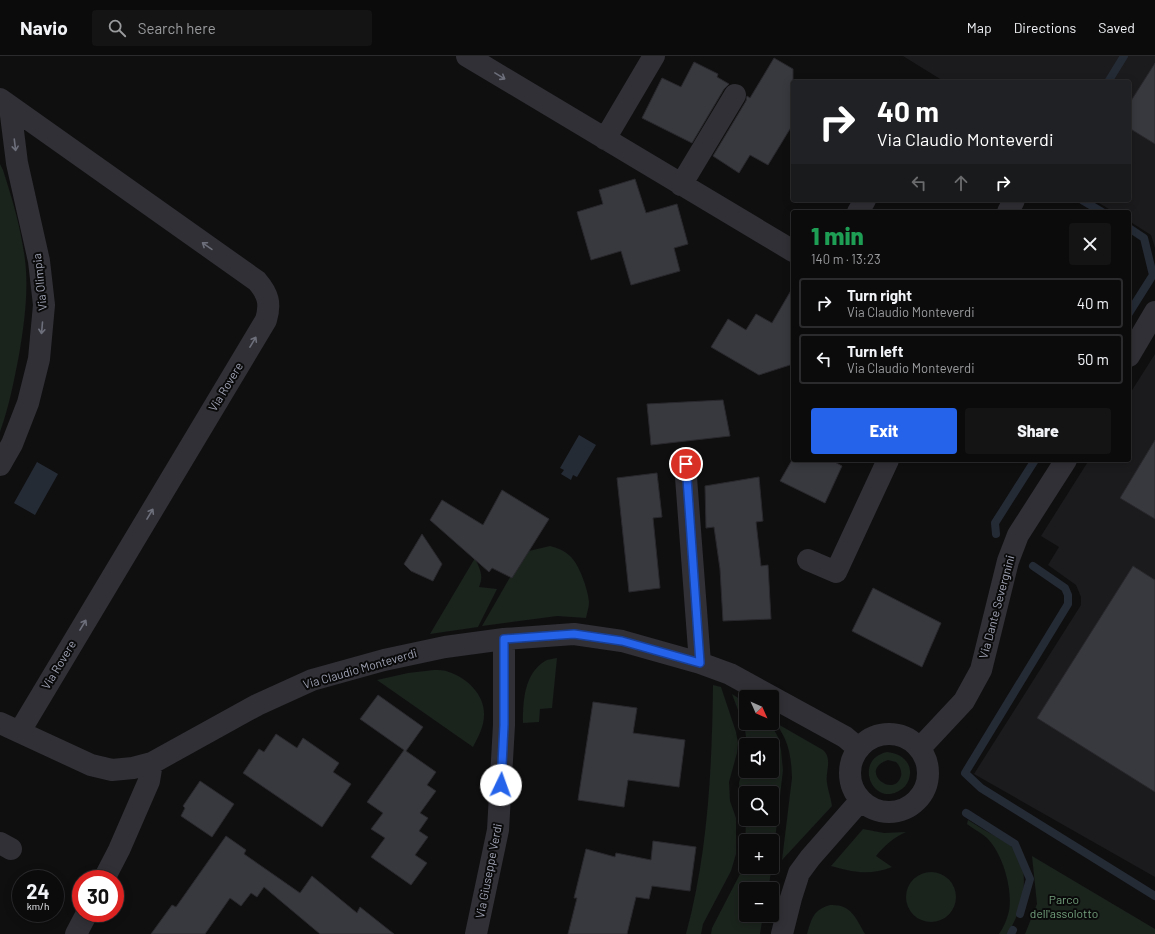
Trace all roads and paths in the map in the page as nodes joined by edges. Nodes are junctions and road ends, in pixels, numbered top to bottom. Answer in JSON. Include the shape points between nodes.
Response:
{"nodes":[{"id":1,"x":467,"y":56,"type":"edge"},
{"id":2,"x":654,"y":56,"type":"edge"},
{"id":3,"x":735,"y":95,"type":"dead end"},
{"id":4,"x":5,"y":103,"type":"edge"},
{"id":5,"x":605,"y":139,"type":"junction"},
{"id":6,"x":681,"y":185,"type":"junction"},
{"id":7,"x":791,"y":250,"type":"edge"},
{"id":8,"x":1155,"y":312,"type":"edge"},
{"id":9,"x":1131,"y":353,"type":"edge"},
{"id":10,"x":887,"y":462,"type":"edge"},
{"id":11,"x":1065,"y":462,"type":"edge"},
{"id":12,"x":0,"y":464,"type":"edge"},
{"id":13,"x":686,"y":464,"type":"dead end"},
{"id":14,"x":808,"y":560,"type":"dead end"},
{"id":15,"x":504,"y":639,"type":"junction"},
{"id":16,"x":700,"y":663,"type":"junction"},
{"id":17,"x":10,"y":727,"type":"edge"},
{"id":18,"x":858,"y":748,"type":"junction"},
{"id":19,"x":920,"y":748,"type":"junction"},
{"id":20,"x":152,"y":763,"type":"junction"},
{"id":21,"x":860,"y":801,"type":"junction"},
{"id":22,"x":109,"y":870,"type":"edge"},
{"id":23,"x":82,"y":922,"type":"edge"},
{"id":24,"x":76,"y":934,"type":"edge"},
{"id":25,"x":476,"y":934,"type":"edge"},
{"id":26,"x":782,"y":934,"type":"edge"}],
"edges":[{"from":1,"to":5,"type":"street","one_way":true},
{"from":2,"to":5,"type":"street"},
{"from":3,"to":6,"type":"street"},
{"from":4,"to":12,"type":"street","name":"Via Olimpia","one_way":true,"via":[[39,261],[44,306],[39,359],[28,403],[12,444]]},
{"from":17,"to":4,"type":"street","name":"Via Rovere","one_way":true,"via":[[266,320],[269,310],[264,289],[257,281]]},
{"from":5,"to":6,"type":"street"},
{"from":6,"to":7,"type":"street"},
{"from":8,"to":9,"type":"street"},
{"from":10,"to":14,"type":"street","via":[[836,572]]},
{"from":11,"to":19,"type":"street","name":"Via Dante Severgnini","via":[[1018,536],[1008,561],[981,670],[964,700]]},
{"from":13,"to":16,"type":"street"},
{"from":15,"to":16,"type":"street","name":"Via Claudio Monteverdi","via":[[574,634],[622,641]]},
{"from":15,"to":20,"type":"street","name":"Via Claudio Monteverdi","via":[[445,647],[384,660],[312,680],[257,705]]},
{"from":15,"to":25,"type":"street","name":"Via Giuseppe Verdi","via":[[504,725],[498,830]]},
{"from":16,"to":18,"type":"street","name":"Via Claudio Monteverdi","via":[[730,674],[845,737]]},
{"from":17,"to":20,"type":"street","name":"Via Claudio Monteverdi","via":[[91,765],[112,770]]},
{"from":18,"to":19,"type":"street","via":[[877,735],[889,733],[912,740]]},
{"from":18,"to":21,"type":"street","via":[[849,769],[854,792]]},
{"from":19,"to":21,"type":"street","via":[[929,773],[927,786],[920,798],[910,807],[897,812],[884,812],[871,809]]},
{"from":20,"to":22,"type":"street","via":[[149,781]]},
{"from":21,"to":26,"type":"street","via":[[810,858],[800,874]]},
{"from":23,"to":24,"type":"street"}]}
